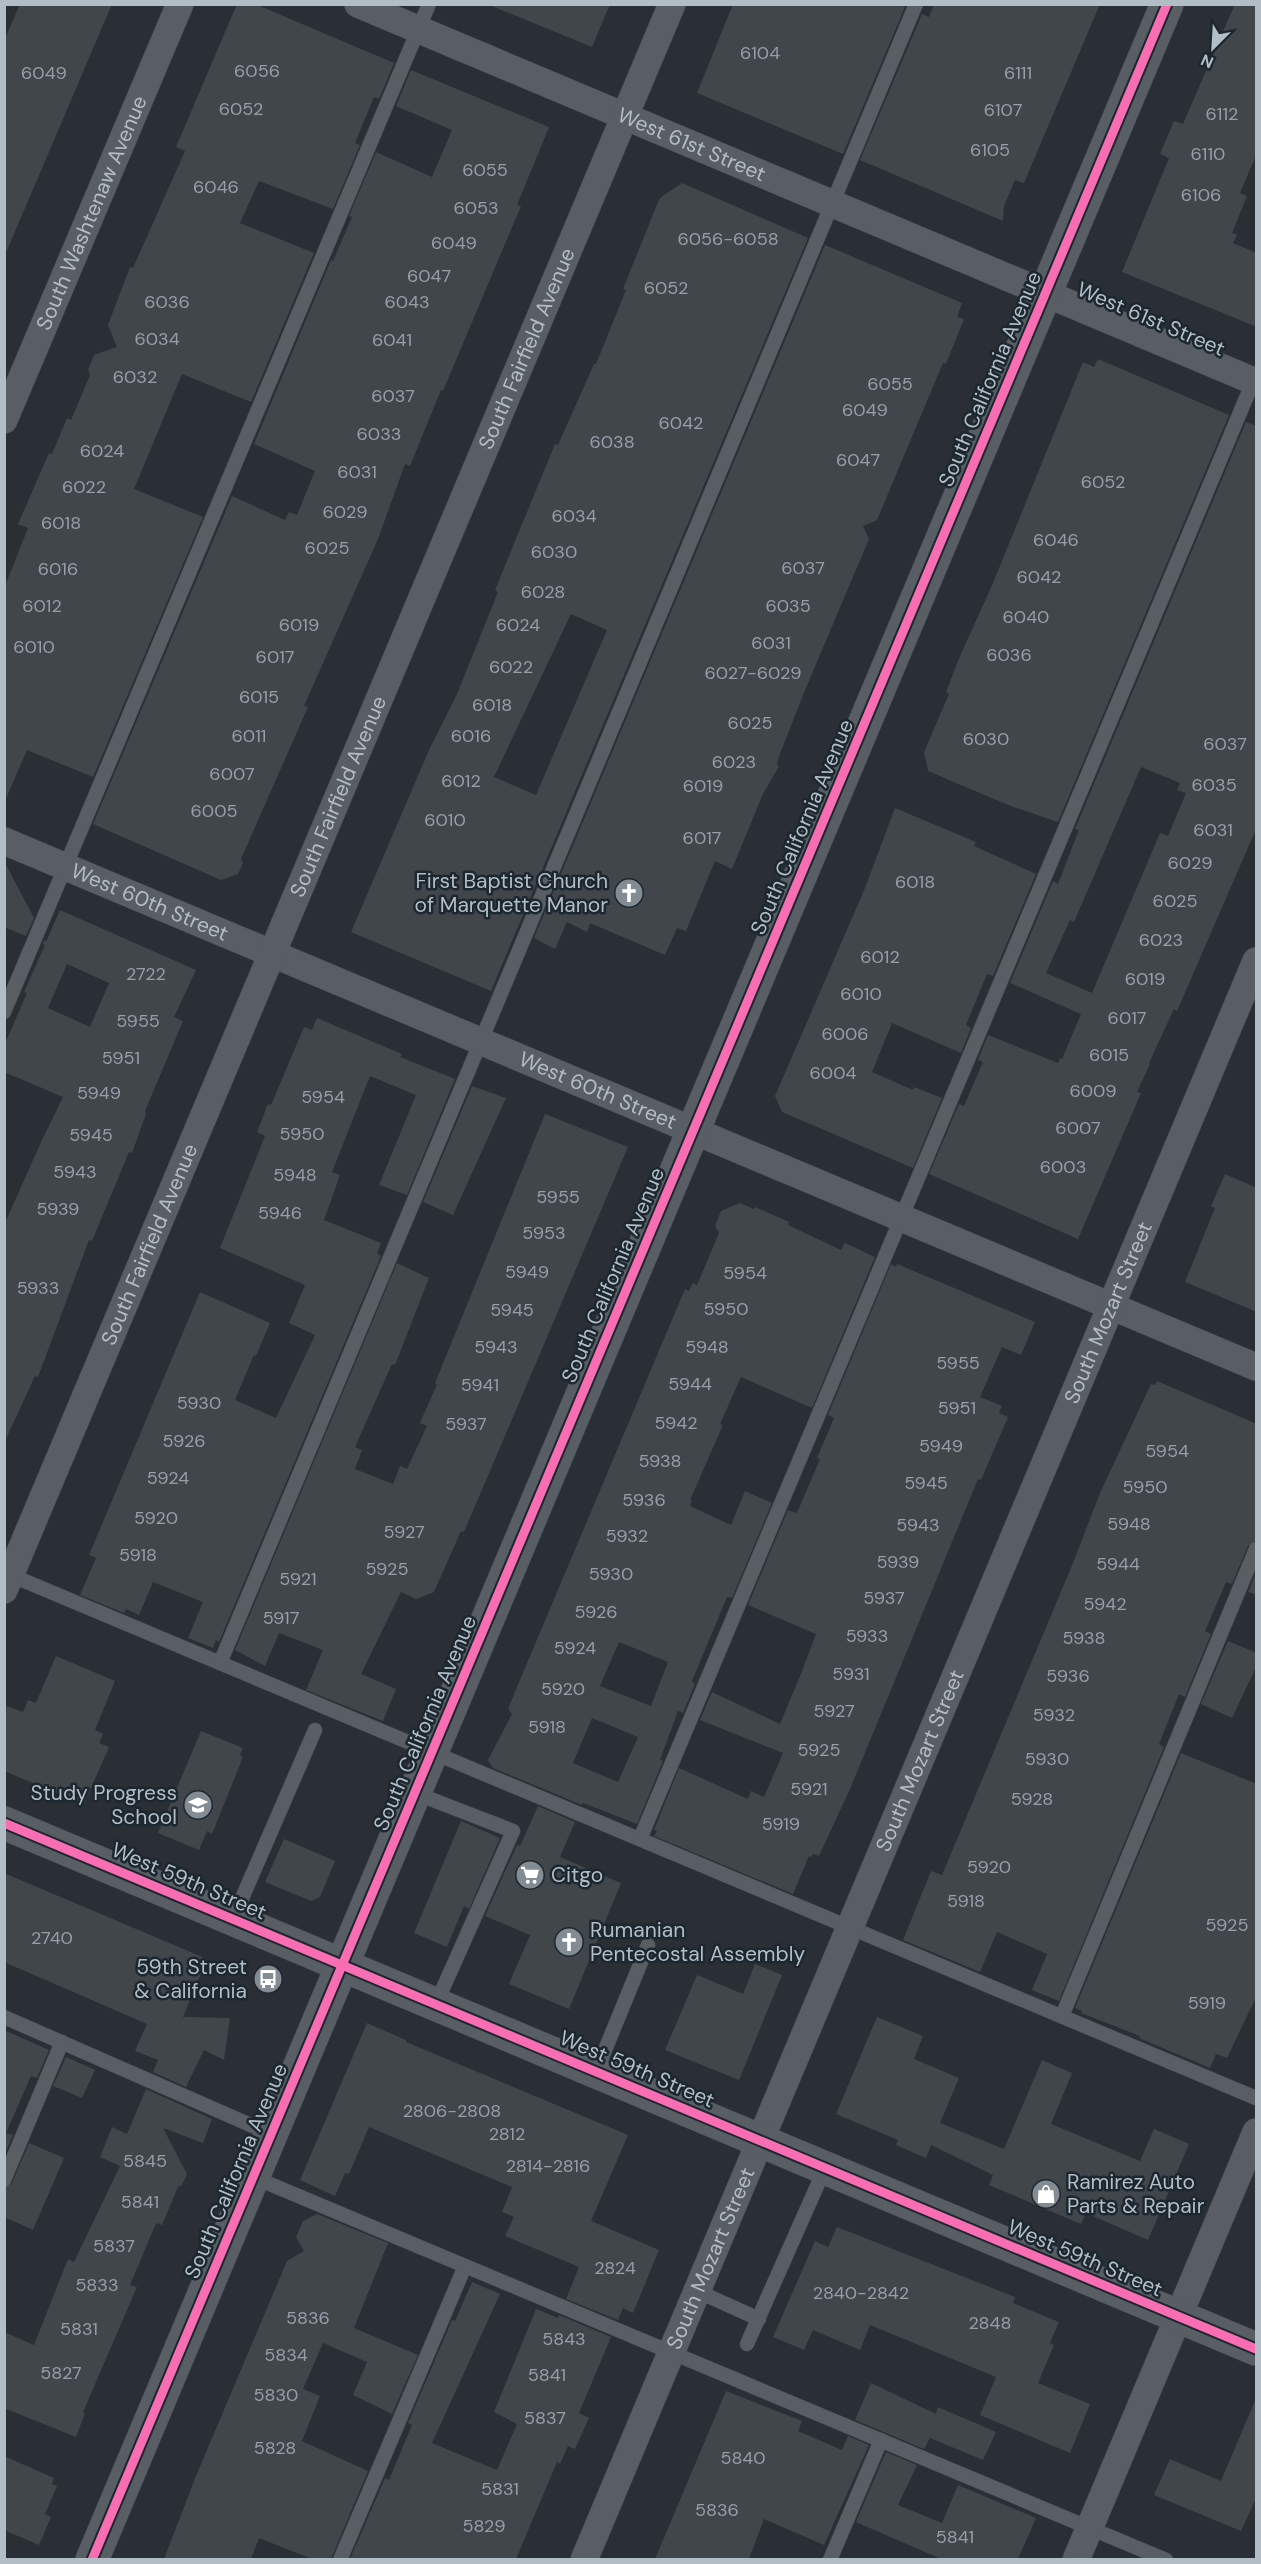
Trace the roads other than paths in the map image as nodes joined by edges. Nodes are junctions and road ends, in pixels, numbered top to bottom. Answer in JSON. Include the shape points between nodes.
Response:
{"nodes":[{"id":1,"x":180,"y":4,"type":"edge"},
{"id":2,"x":358,"y":4,"type":"edge"},
{"id":3,"x":429,"y":4,"type":"edge"},
{"id":4,"x":672,"y":4,"type":"edge"},
{"id":5,"x":916,"y":4,"type":"edge"},
{"id":6,"x":1167,"y":4,"type":"edge"},
{"id":7,"x":418,"y":30,"type":"junction"},
{"id":8,"x":625,"y":117,"type":"junction"},
{"id":9,"x":832,"y":204,"type":"junction"},
{"id":10,"x":1046,"y":294,"type":"junction"},
{"id":11,"x":1255,"y":379,"type":"edge"},
{"id":12,"x":4,"y":420,"type":"edge"},
{"id":13,"x":4,"y":841,"type":"edge"},
{"id":14,"x":66,"y":867,"type":"junction"},
{"id":15,"x":272,"y":954,"type":"junction"},
{"id":16,"x":1257,"y":961,"type":"edge"},
{"id":17,"x":4,"y":1012,"type":"edge"},
{"id":18,"x":481,"y":1041,"type":"junction"},
{"id":19,"x":694,"y":1131,"type":"junction"},
{"id":20,"x":901,"y":1218,"type":"junction"},
{"id":21,"x":1111,"y":1306,"type":"junction"},
{"id":22,"x":1257,"y":1367,"type":"edge"},
{"id":23,"x":1257,"y":1549,"type":"edge"},
{"id":24,"x":6,"y":1579,"type":"edge"},
{"id":25,"x":220,"y":1663,"type":"junction"},
{"id":26,"x":315,"y":1730,"type":"dead end"},
{"id":27,"x":432,"y":1752,"type":"junction"},
{"id":28,"x":415,"y":1793,"type":"junction"},
{"id":29,"x":4,"y":1823,"type":"edge"},
{"id":30,"x":640,"y":1839,"type":"junction"},
{"id":31,"x":233,"y":1919,"type":"junction"},
{"id":32,"x":850,"y":1927,"type":"junction"},
{"id":33,"x":648,"y":1945,"type":"dead end"},
{"id":34,"x":343,"y":1965,"type":"junction"},
{"id":35,"x":436,"y":2004,"type":"junction"},
{"id":36,"x":1062,"y":2016,"type":"junction"},
{"id":37,"x":4,"y":2017,"type":"edge"},
{"id":38,"x":62,"y":2042,"type":"junction"},
{"id":39,"x":596,"y":2072,"type":"junction"},
{"id":40,"x":1257,"y":2098,"type":"edge"},
{"id":41,"x":1257,"y":2132,"type":"edge"},
{"id":42,"x":272,"y":2134,"type":"junction"},
{"id":43,"x":760,"y":2140,"type":"junction"},
{"id":44,"x":825,"y":2168,"type":"junction"},
{"id":45,"x":253,"y":2177,"type":"junction"},
{"id":46,"x":4,"y":2180,"type":"edge"},
{"id":47,"x":465,"y":2266,"type":"junction"},
{"id":48,"x":697,"y":2291,"type":"junction"},
{"id":49,"x":1179,"y":2316,"type":"junction"},
{"id":50,"x":759,"y":2319,"type":"junction"},
{"id":51,"x":747,"y":2344,"type":"dead end"},
{"id":52,"x":1257,"y":2349,"type":"edge"},
{"id":53,"x":671,"y":2352,"type":"junction"},
{"id":54,"x":881,"y":2440,"type":"junction"},
{"id":55,"x":1090,"y":2528,"type":"junction"},
{"id":56,"x":92,"y":2559,"type":"edge"},
{"id":57,"x":340,"y":2559,"type":"edge"},
{"id":58,"x":584,"y":2559,"type":"edge"},
{"id":59,"x":830,"y":2559,"type":"edge"},
{"id":60,"x":1076,"y":2559,"type":"edge"},
{"id":61,"x":1166,"y":2559,"type":"edge"}],
"edges":[{"from":1,"to":12,"type":"street","name":"South Washtenaw Avenue"},
{"from":2,"to":7,"type":"street","name":"West 61st Street"},
{"from":3,"to":7,"type":"lane"},
{"from":4,"to":8,"type":"street","name":"South Fairfield Avenue"},
{"from":5,"to":9,"type":"lane"},
{"from":6,"to":10,"type":"street","name":"South California Avenue"},
{"from":7,"to":8,"type":"street","name":"West 61st Street"},
{"from":7,"to":14,"type":"lane"},
{"from":8,"to":9,"type":"street","name":"West 61st Street"},
{"from":8,"to":15,"type":"street","name":"South Fairfield Avenue"},
{"from":9,"to":10,"type":"street","name":"West 61st Street"},
{"from":9,"to":18,"type":"lane"},
{"from":10,"to":11,"type":"street","name":"West 61st Street"},
{"from":10,"to":19,"type":"street","name":"South California Avenue"},
{"from":11,"to":20,"type":"lane"},
{"from":13,"to":14,"type":"street","name":"West 60th Street"},
{"from":14,"to":15,"type":"street","name":"West 60th Street"},
{"from":14,"to":17,"type":"lane"},
{"from":15,"to":18,"type":"street","name":"West 60th Street"},
{"from":15,"to":24,"type":"street","name":"South Fairfield Avenue"},
{"from":16,"to":21,"type":"street","name":"South Mozart Street"},
{"from":18,"to":19,"type":"street","name":"West 60th Street"},
{"from":18,"to":25,"type":"lane"},
{"from":19,"to":20,"type":"street","name":"West 60th Street"},
{"from":19,"to":27,"type":"street","name":"South California Avenue"},
{"from":20,"to":21,"type":"street","name":"West 60th Street"},
{"from":20,"to":30,"type":"lane"},
{"from":21,"to":22,"type":"street","name":"West 60th Street"},
{"from":21,"to":32,"type":"street","name":"South Mozart Street"},
{"from":23,"to":36,"type":"lane"},
{"from":24,"to":25,"type":"lane"},
{"from":25,"to":27,"type":"lane"},
{"from":26,"to":31,"type":"lane"},
{"from":27,"to":28,"type":"street","name":"South California Avenue"},
{"from":27,"to":30,"type":"lane"},
{"from":28,"to":34,"type":"street","name":"South California Avenue"},
{"from":28,"to":35,"type":"lane","via":[[513,1831]]},
{"from":29,"to":31,"type":"street","name":"West 59th Street"},
{"from":30,"to":32,"type":"lane"},
{"from":31,"to":34,"type":"street","name":"West 59th Street"},
{"from":32,"to":36,"type":"lane"},
{"from":32,"to":43,"type":"street","name":"South Mozart Street"},
{"from":33,"to":39,"type":"lane"},
{"from":34,"to":35,"type":"street","name":"West 59th Street"},
{"from":34,"to":42,"type":"street","name":"South California Avenue"},
{"from":35,"to":39,"type":"street","name":"West 59th Street"},
{"from":36,"to":40,"type":"lane"},
{"from":37,"to":38,"type":"lane"},
{"from":38,"to":42,"type":"lane"},
{"from":38,"to":46,"type":"lane"},
{"from":39,"to":43,"type":"street","name":"West 59th Street"},
{"from":41,"to":49,"type":"street"},
{"from":42,"to":45,"type":"street","name":"South California Avenue"},
{"from":43,"to":44,"type":"street","name":"West 59th Street"},
{"from":43,"to":48,"type":"street","name":"South Mozart Street"},
{"from":44,"to":49,"type":"street","name":"West 59th Street"},
{"from":44,"to":50,"type":"lane"},
{"from":45,"to":47,"type":"lane"},
{"from":45,"to":56,"type":"street","name":"South California Avenue"},
{"from":47,"to":53,"type":"lane"},
{"from":47,"to":57,"type":"lane"},
{"from":48,"to":50,"type":"lane"},
{"from":48,"to":53,"type":"street","name":"South Mozart Street"},
{"from":49,"to":52,"type":"street","name":"West 59th Street"},
{"from":49,"to":55,"type":"street"},
{"from":50,"to":51,"type":"lane"},
{"from":53,"to":54,"type":"lane"},
{"from":53,"to":58,"type":"street","name":"South Mozart Street"},
{"from":54,"to":55,"type":"lane"},
{"from":54,"to":59,"type":"lane"},
{"from":55,"to":60,"type":"street"},
{"from":55,"to":61,"type":"lane"}]}
